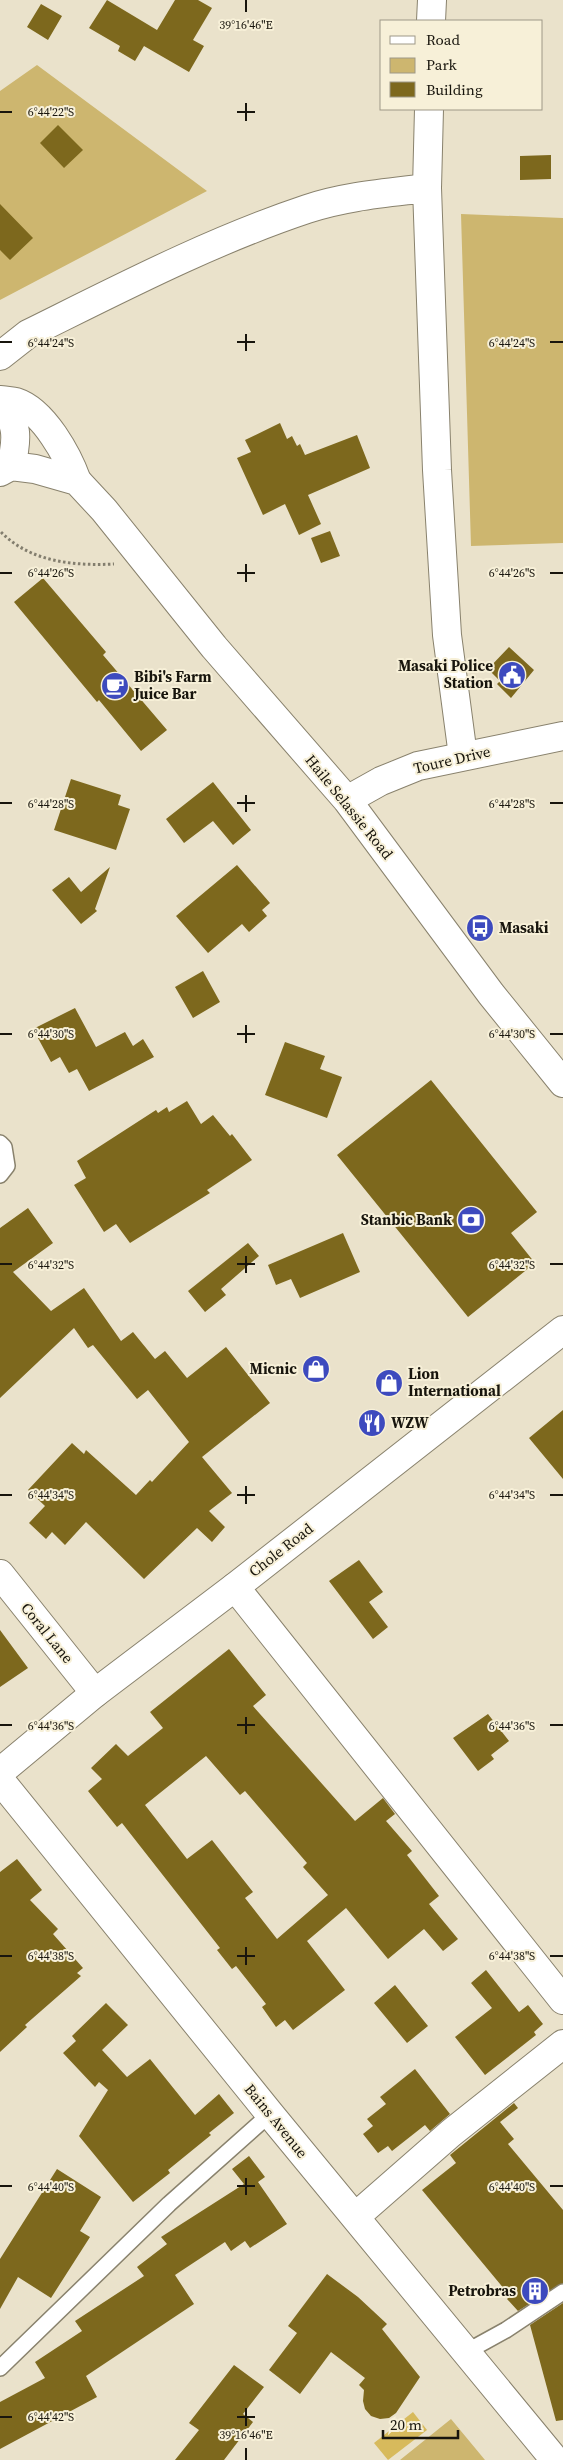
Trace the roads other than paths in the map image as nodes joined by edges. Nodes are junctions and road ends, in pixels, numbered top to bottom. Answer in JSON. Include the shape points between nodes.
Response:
{"nodes":[{"id":1,"x":432,"y":0,"type":"edge"},
{"id":2,"x":431,"y":20,"type":"edge"},
{"id":3,"x":429,"y":110,"type":"edge"},
{"id":4,"x":427,"y":188,"type":"junction"},
{"id":5,"x":0,"y":356,"type":"edge"},
{"id":6,"x":0,"y":400,"type":"edge"},
{"id":7,"x":6,"y":469,"type":"edge"},
{"id":8,"x":77,"y":481,"type":"junction"},
{"id":9,"x":563,"y":736,"type":"edge"},
{"id":10,"x":463,"y":756,"type":"junction"},
{"id":11,"x":346,"y":800,"type":"junction"},
{"id":12,"x":563,"y":1084,"type":"edge"},
{"id":13,"x":0,"y":1143,"type":"edge"},
{"id":14,"x":0,"y":1175,"type":"edge"},
{"id":15,"x":563,"y":1330,"type":"edge"},
{"id":16,"x":0,"y":1574,"type":"edge"},
{"id":17,"x":235,"y":1587,"type":"junction"},
{"id":18,"x":95,"y":1693,"type":"junction"},
{"id":19,"x":0,"y":1772,"type":"edge"},
{"id":20,"x":0,"y":1780,"type":"edge"},
{"id":21,"x":563,"y":2000,"type":"edge"},
{"id":22,"x":563,"y":2044,"type":"edge"},
{"id":23,"x":270,"y":2114,"type":"junction"},
{"id":24,"x":355,"y":2217,"type":"junction"},
{"id":25,"x":563,"y":2292,"type":"edge"},
{"id":26,"x":466,"y":2352,"type":"junction"},
{"id":27,"x":0,"y":2368,"type":"edge"},
{"id":28,"x":555,"y":2460,"type":"edge"}],
"edges":[{"from":1,"to":2,"type":"street"},
{"from":3,"to":4,"type":"street"},
{"from":4,"to":5,"type":"street","via":[[366,195],[308,208],[244,233],[28,334]]},
{"from":4,"to":10,"type":"street","via":[[437,470],[447,635]]},
{"from":6,"to":7,"type":"street","via":[[14,420],[17,442]]},
{"from":6,"to":8,"type":"street","via":[[17,402],[35,414],[68,457]]},
{"from":7,"to":8,"type":"street","via":[[35,469]]},
{"from":8,"to":11,"type":"street","name":"Haile Selassie Road"},
{"from":9,"to":10,"type":"street","name":"Toure Drive"},
{"from":10,"to":11,"type":"street","name":"Toure Drive","via":[[418,766]]},
{"from":11,"to":12,"type":"street","name":"Haile Selassie Road","via":[[491,994]]},
{"from":13,"to":14,"type":"lane","via":[[4,1147],[7,1166]]},
{"from":15,"to":17,"type":"street","name":"Chole Road"},
{"from":16,"to":18,"type":"street","name":"Coral Lane"},
{"from":17,"to":18,"type":"street","name":"Chole Road"},
{"from":17,"to":21,"type":"street"},
{"from":18,"to":19,"type":"street","name":"Chole Road"},
{"from":20,"to":23,"type":"street","name":"Bains Avenue"},
{"from":22,"to":24,"type":"street","via":[[451,2133]]},
{"from":23,"to":24,"type":"street","name":"Bains Avenue"},
{"from":23,"to":27,"type":"lane","via":[[169,2204]]},
{"from":24,"to":26,"type":"street","name":"Bains Avenue"},
{"from":25,"to":26,"type":"lane"},
{"from":26,"to":28,"type":"street","name":"Bains Avenue"}]}
